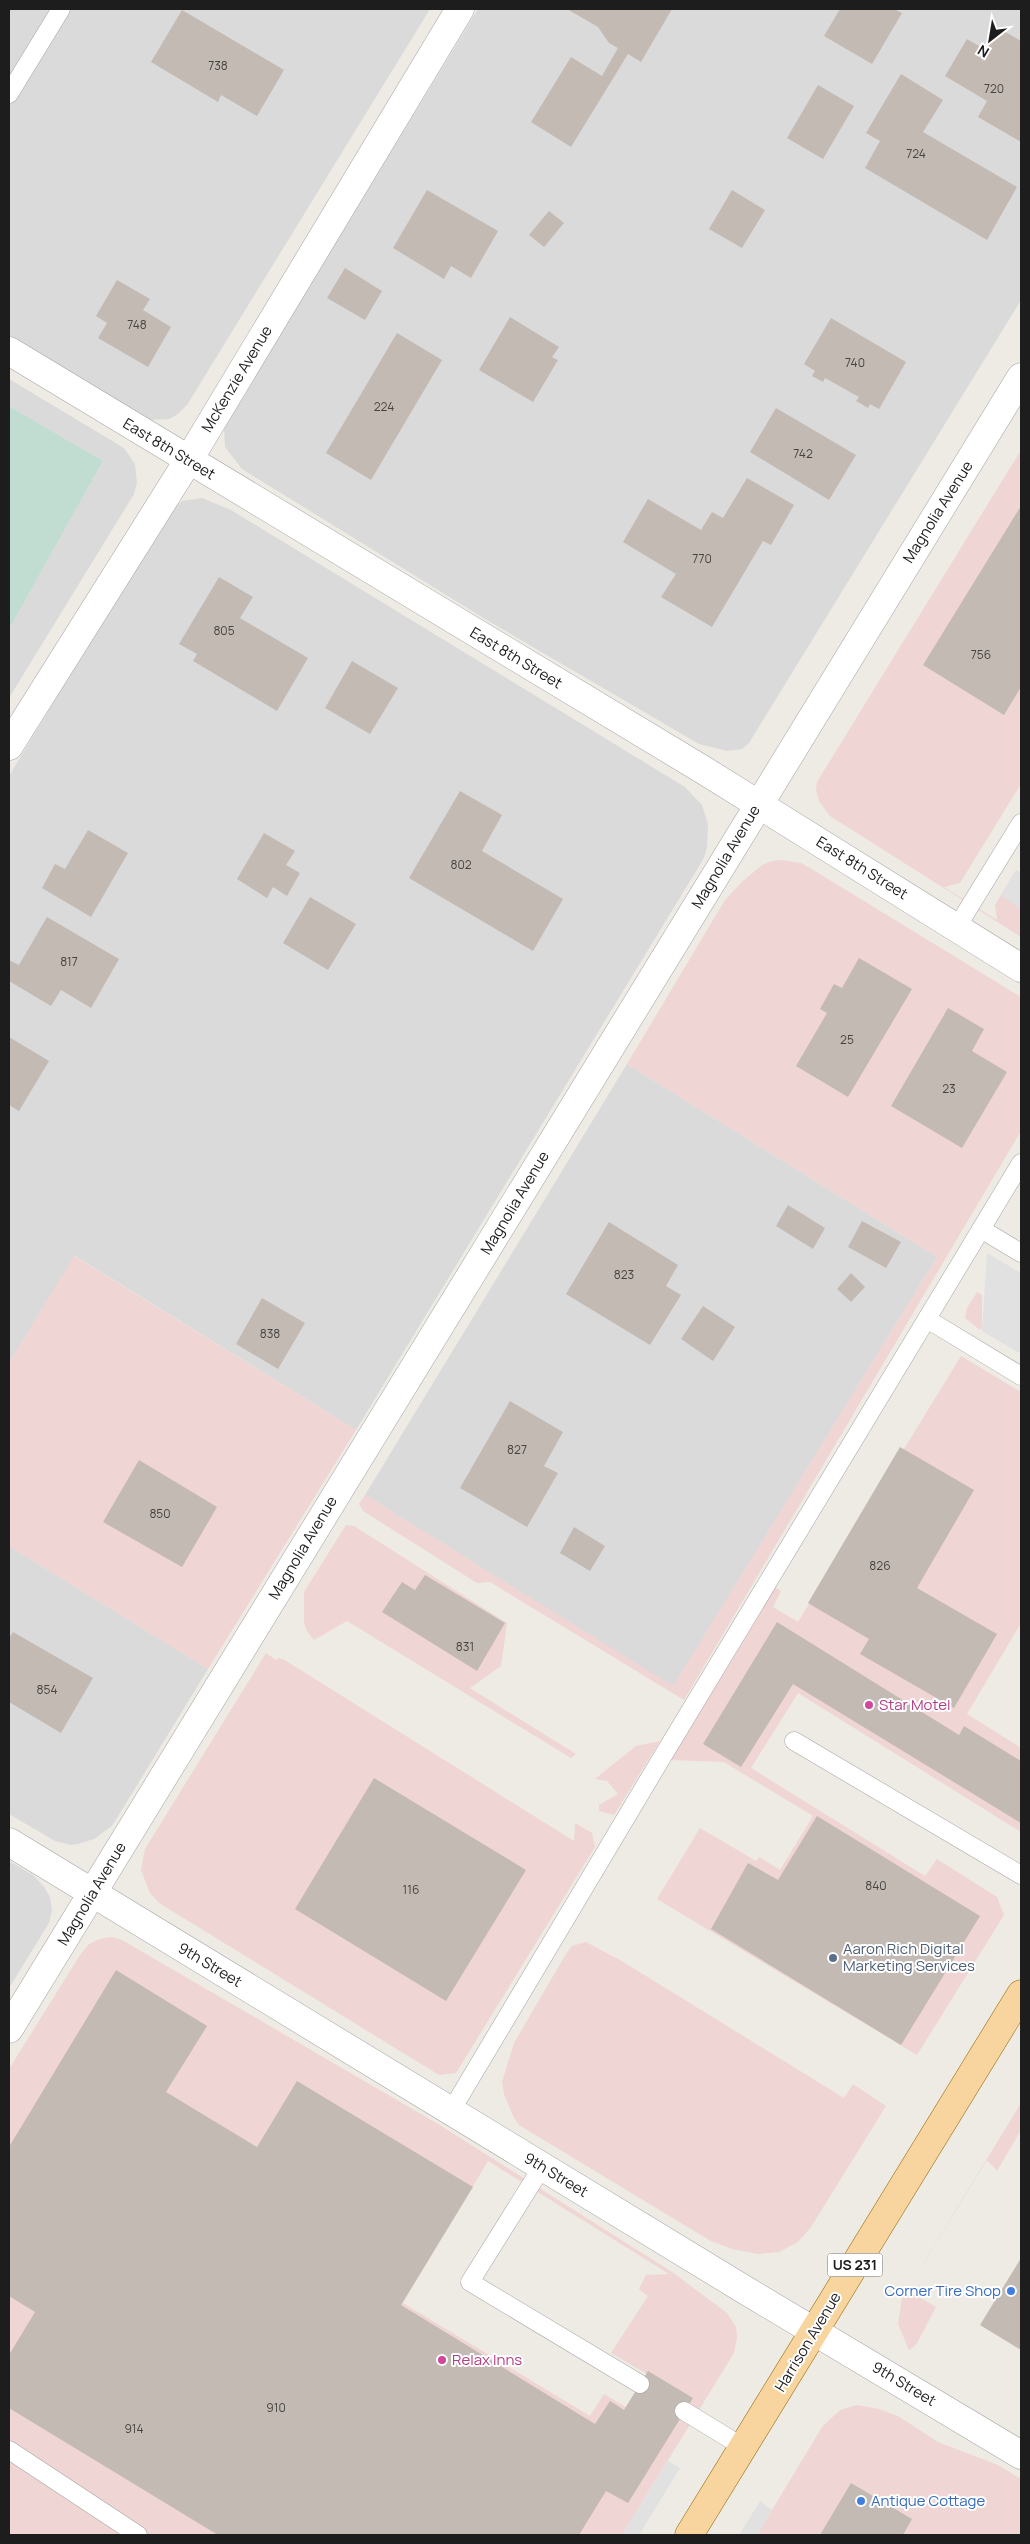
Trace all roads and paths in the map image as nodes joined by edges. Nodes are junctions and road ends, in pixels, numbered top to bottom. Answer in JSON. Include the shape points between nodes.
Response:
{"nodes":[{"id":1,"x":61,"y":9,"type":"edge"},
{"id":2,"x":460,"y":9,"type":"edge"},
{"id":3,"x":9,"y":94,"type":"edge"},
{"id":4,"x":9,"y":351,"type":"edge"},
{"id":5,"x":1021,"y":377,"type":"edge"},
{"id":6,"x":188,"y":461,"type":"junction"},
{"id":7,"x":9,"y":746,"type":"edge"},
{"id":8,"x":759,"y":804,"type":"junction"},
{"id":9,"x":1021,"y":822,"type":"edge"},
{"id":10,"x":1016,"y":842,"type":"edge"},
{"id":11,"x":957,"y":928,"type":"junction"},
{"id":12,"x":1021,"y":968,"type":"edge"},
{"id":13,"x":1021,"y":1163,"type":"edge"},
{"id":14,"x":981,"y":1229,"type":"junction"},
{"id":15,"x":1021,"y":1253,"type":"edge"},
{"id":16,"x":927,"y":1319,"type":"junction"},
{"id":17,"x":1021,"y":1376,"type":"edge"},
{"id":18,"x":794,"y":1742,"type":"dead end"},
{"id":19,"x":9,"y":1842,"type":"edge"},
{"id":20,"x":1021,"y":1874,"type":"edge"},
{"id":21,"x":93,"y":1894,"type":"junction"},
{"id":22,"x":1021,"y":1994,"type":"edge"},
{"id":23,"x":9,"y":2029,"type":"edge"},
{"id":24,"x":451,"y":2111,"type":"junction"},
{"id":25,"x":542,"y":2167,"type":"junction"},
{"id":26,"x":815,"y":2331,"type":"junction"},
{"id":27,"x":640,"y":2384,"type":"dead end"},
{"id":28,"x":684,"y":2411,"type":"dead end"},
{"id":29,"x":743,"y":2447,"type":"junction"},
{"id":30,"x":9,"y":2450,"type":"edge"},
{"id":31,"x":1021,"y":2455,"type":"edge"},
{"id":32,"x":138,"y":2535,"type":"edge"},
{"id":33,"x":689,"y":2535,"type":"edge"}],
"edges":[{"from":1,"to":3,"type":"lane"},
{"from":2,"to":6,"type":"street","name":"McKenzie Avenue"},
{"from":4,"to":6,"type":"street","name":"East 8th Street"},
{"from":5,"to":8,"type":"street","name":"Magnolia Avenue"},
{"from":6,"to":7,"type":"street","name":"McKenzie Avenue"},
{"from":6,"to":8,"type":"street","name":"East 8th Street"},
{"from":8,"to":11,"type":"street","name":"East 8th Street"},
{"from":8,"to":21,"type":"street","name":"Magnolia Avenue"},
{"from":9,"to":10,"type":"lane"},
{"from":10,"to":11,"type":"lane"},
{"from":11,"to":12,"type":"street","name":"East 8th Street"},
{"from":13,"to":14,"type":"lane"},
{"from":14,"to":15,"type":"lane"},
{"from":14,"to":16,"type":"lane"},
{"from":16,"to":17,"type":"lane"},
{"from":16,"to":24,"type":"lane","via":[[660,1758]]},
{"from":18,"to":20,"type":"lane"},
{"from":19,"to":21,"type":"street","name":"9th Street"},
{"from":21,"to":23,"type":"street","name":"Magnolia Avenue"},
{"from":21,"to":24,"type":"street","name":"9th Street"},
{"from":22,"to":26,"type":"main road","name":"Harrison Avenue","number":"US 231"},
{"from":24,"to":25,"type":"street","name":"9th Street"},
{"from":25,"to":26,"type":"street","name":"9th Street"},
{"from":25,"to":27,"type":"lane","via":[[470,2282]]},
{"from":26,"to":29,"type":"main road","name":"Harrison Avenue","number":"US 231"},
{"from":26,"to":31,"type":"street","name":"9th Street"},
{"from":28,"to":29,"type":"lane"},
{"from":29,"to":33,"type":"main road","name":"Harrison Avenue","number":"US 231"},
{"from":30,"to":32,"type":"lane"}]}
